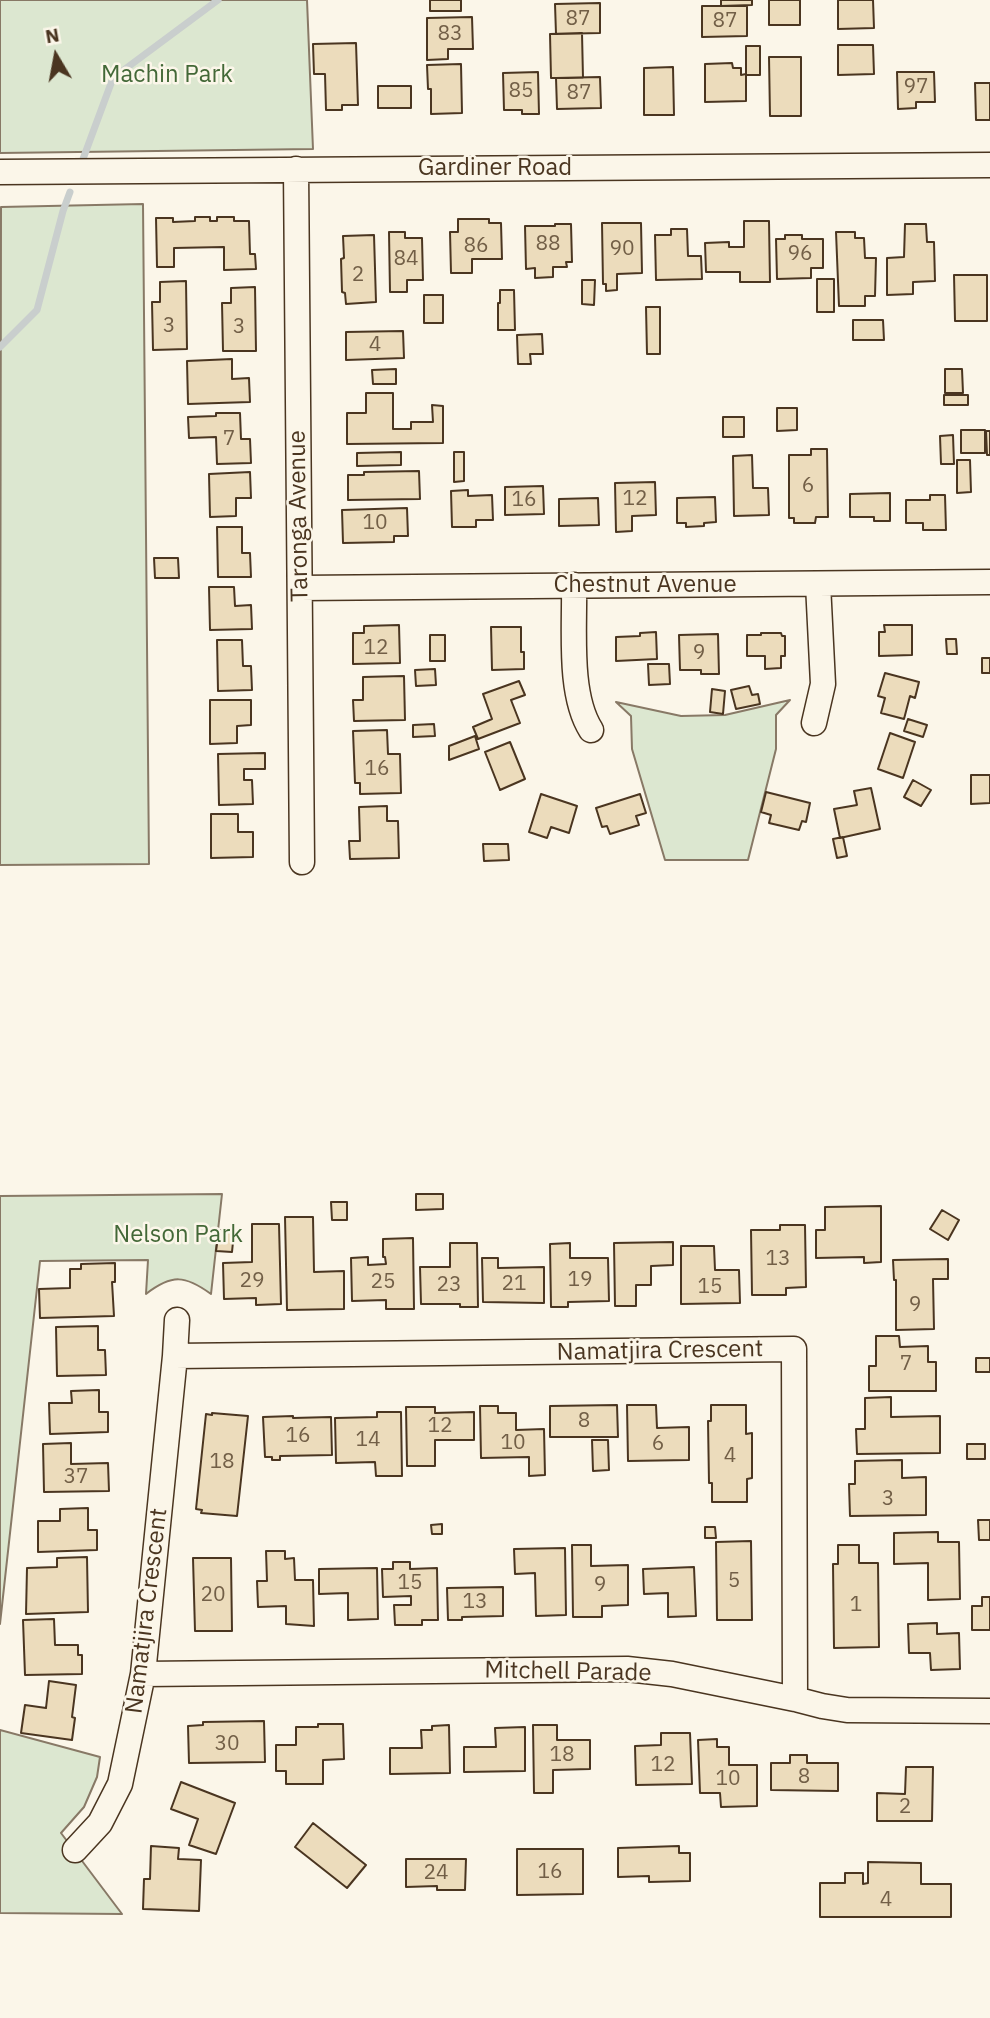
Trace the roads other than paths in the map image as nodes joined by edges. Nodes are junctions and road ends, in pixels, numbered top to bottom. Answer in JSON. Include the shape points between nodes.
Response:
{"nodes":[{"id":1,"x":990,"y":165,"type":"edge"},
{"id":2,"x":296,"y":169,"type":"junction"},
{"id":3,"x":0,"y":172,"type":"edge"},
{"id":4,"x":990,"y":582,"type":"edge"},
{"id":5,"x":818,"y":584,"type":"junction"},
{"id":6,"x":574,"y":586,"type":"junction"},
{"id":7,"x":300,"y":588,"type":"junction"},
{"id":8,"x":814,"y":723,"type":"dead end"},
{"id":9,"x":591,"y":730,"type":"dead end"},
{"id":10,"x":302,"y":862,"type":"dead end"},
{"id":11,"x":177,"y":1320,"type":"dead end"},
{"id":12,"x":176,"y":1356,"type":"junction"},
{"id":13,"x":143,"y":1674,"type":"junction"},
{"id":14,"x":795,"y":1699,"type":"junction"},
{"id":15,"x":990,"y":1711,"type":"edge"},
{"id":16,"x":75,"y":1850,"type":"dead end"}],
"edges":[{"from":1,"to":2,"type":"street","name":"Gardiner Road"},
{"from":2,"to":3,"type":"street","name":"Gardiner Road"},
{"from":2,"to":7,"type":"street","name":"Taronga Avenue"},
{"from":4,"to":5,"type":"street","name":"Chestnut Avenue"},
{"from":5,"to":6,"type":"street","name":"Chestnut Avenue"},
{"from":5,"to":8,"type":"street","via":[[822,684]]},
{"from":6,"to":7,"type":"street","name":"Chestnut Avenue"},
{"from":6,"to":9,"type":"street","via":[[576,682],[583,718]]},
{"from":7,"to":10,"type":"street","name":"Taronga Avenue"},
{"from":11,"to":12,"type":"street","name":"Namatjira Crescent"},
{"from":12,"to":13,"type":"street","name":"Namatjira Crescent"},
{"from":12,"to":14,"type":"street","name":"Namatjira Crescent","via":[[794,1349]]},
{"from":13,"to":14,"type":"street","name":"Mitchell Parade","via":[[627,1669]]},
{"from":13,"to":16,"type":"street","name":"Namatjira Crescent","via":[[120,1784],[100,1823]]},
{"from":14,"to":15,"type":"street","name":"Mitchell Parade","via":[[848,1710]]}]}
